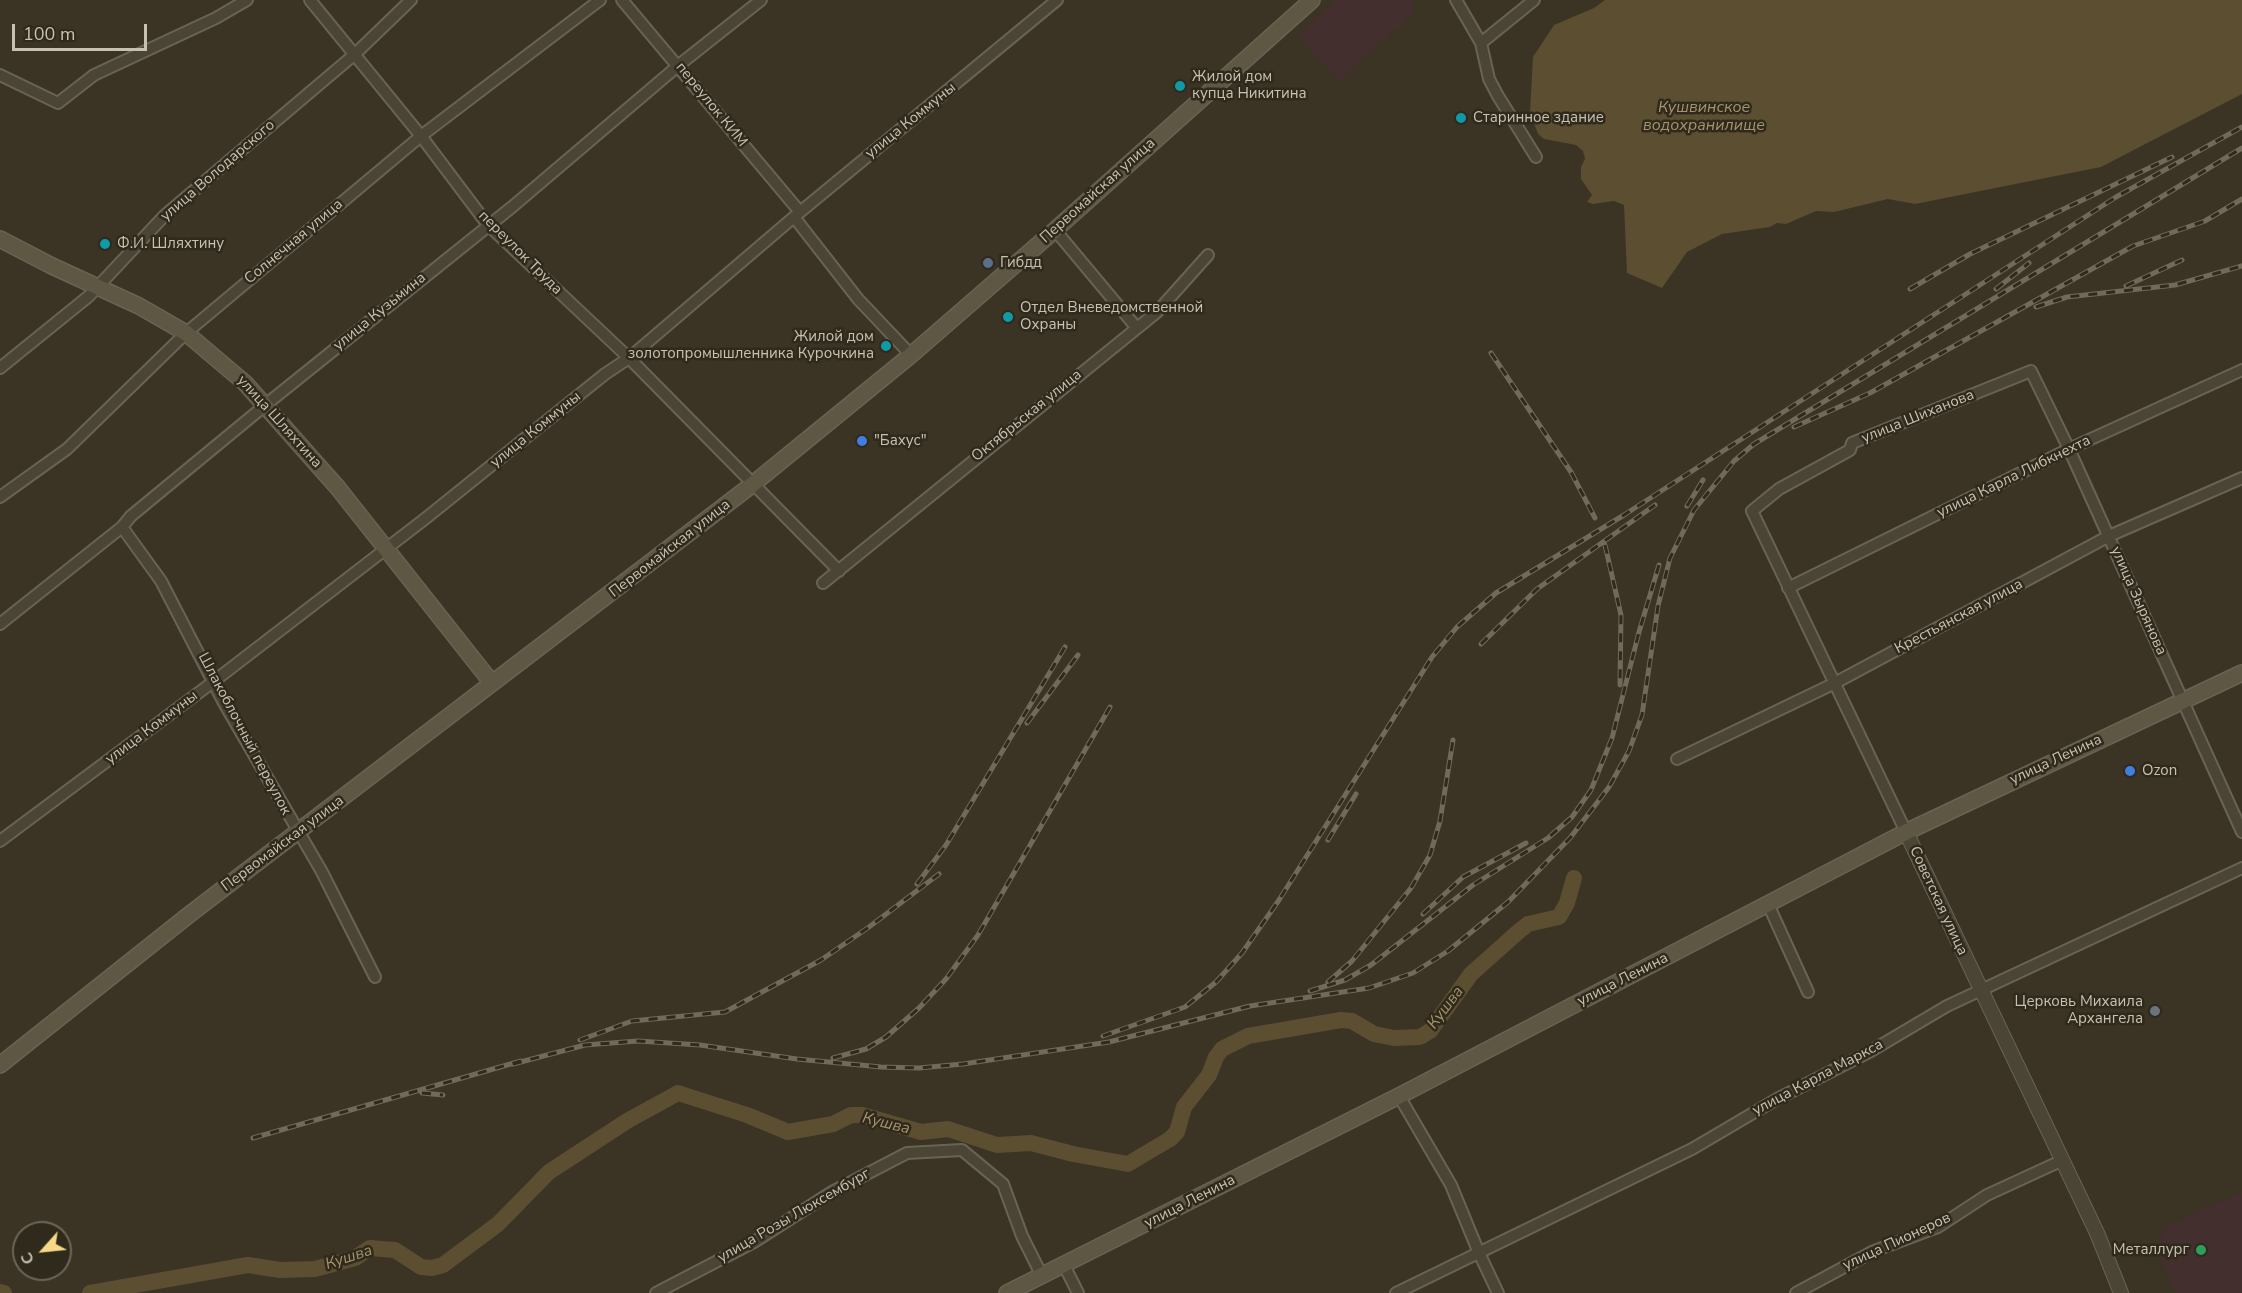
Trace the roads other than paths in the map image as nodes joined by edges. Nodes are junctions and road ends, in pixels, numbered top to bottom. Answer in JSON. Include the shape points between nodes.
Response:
{"nodes":[{"id":1,"x":246,"y":0,"type":"edge"},
{"id":2,"x":310,"y":0,"type":"edge"},
{"id":3,"x":411,"y":0,"type":"edge"},
{"id":4,"x":600,"y":0,"type":"edge"},
{"id":5,"x":622,"y":0,"type":"edge"},
{"id":6,"x":761,"y":0,"type":"edge"},
{"id":7,"x":1057,"y":0,"type":"edge"},
{"id":8,"x":1312,"y":0,"type":"edge"},
{"id":9,"x":1456,"y":0,"type":"edge"},
{"id":10,"x":1534,"y":0,"type":"edge"},
{"id":11,"x":1481,"y":44,"type":"junction"},
{"id":12,"x":355,"y":54,"type":"junction"},
{"id":13,"x":679,"y":65,"type":"junction"},
{"id":14,"x":0,"y":75,"type":"edge"},
{"id":15,"x":421,"y":136,"type":"junction"},
{"id":16,"x":1536,"y":157,"type":"dead end"},
{"id":17,"x":797,"y":214,"type":"junction"},
{"id":18,"x":488,"y":225,"type":"junction"},
{"id":19,"x":1055,"y":230,"type":"junction"},
{"id":20,"x":0,"y":238,"type":"edge"},
{"id":21,"x":1209,"y":255,"type":"dead end"},
{"id":22,"x":96,"y":287,"type":"junction"},
{"id":23,"x":1136,"y":327,"type":"junction"},
{"id":24,"x":186,"y":333,"type":"junction"},
{"id":25,"x":911,"y":355,"type":"junction"},
{"id":26,"x":629,"y":358,"type":"junction"},
{"id":27,"x":0,"y":368,"type":"edge"},
{"id":28,"x":2242,"y":370,"type":"edge"},
{"id":29,"x":2031,"y":371,"type":"joint"},
{"id":30,"x":266,"y":405,"type":"junction"},
{"id":31,"x":2069,"y":449,"type":"junction"},
{"id":32,"x":2242,"y":478,"type":"edge"},
{"id":33,"x":753,"y":484,"type":"junction"},
{"id":34,"x":0,"y":497,"type":"edge"},
{"id":35,"x":1752,"y":511,"type":"joint"},
{"id":36,"x":122,"y":527,"type":"junction"},
{"id":37,"x":2109,"y":536,"type":"junction"},
{"id":38,"x":384,"y":548,"type":"junction"},
{"id":39,"x":839,"y":571,"type":"junction"},
{"id":40,"x":823,"y":583,"type":"dead end"},
{"id":41,"x":1788,"y":588,"type":"junction"},
{"id":42,"x":0,"y":624,"type":"edge"},
{"id":43,"x":2242,"y":673,"type":"edge"},
{"id":44,"x":213,"y":682,"type":"junction"},
{"id":45,"x":492,"y":683,"type":"junction"},
{"id":46,"x":1833,"y":684,"type":"junction"},
{"id":47,"x":2182,"y":700,"type":"junction"},
{"id":48,"x":1677,"y":759,"type":"dead end"},
{"id":49,"x":1906,"y":832,"type":"junction"},
{"id":50,"x":2242,"y":832,"type":"edge"},
{"id":51,"x":298,"y":834,"type":"junction"},
{"id":52,"x":0,"y":841,"type":"edge"},
{"id":53,"x":2242,"y":867,"type":"edge"},
{"id":54,"x":1768,"y":904,"type":"junction"},
{"id":55,"x":375,"y":977,"type":"dead end"},
{"id":56,"x":1980,"y":991,"type":"junction"},
{"id":57,"x":1808,"y":992,"type":"dead end"},
{"id":58,"x":0,"y":1065,"type":"edge"},
{"id":59,"x":1399,"y":1096,"type":"junction"},
{"id":60,"x":2063,"y":1160,"type":"junction"},
{"id":61,"x":1479,"y":1254,"type":"junction"},
{"id":62,"x":1064,"y":1265,"type":"junction"},
{"id":63,"x":1042,"y":1276,"type":"junction"},
{"id":64,"x":656,"y":1293,"type":"edge"},
{"id":65,"x":1007,"y":1293,"type":"edge"},
{"id":66,"x":1078,"y":1293,"type":"edge"},
{"id":67,"x":1396,"y":1293,"type":"edge"},
{"id":68,"x":1498,"y":1293,"type":"edge"},
{"id":69,"x":1796,"y":1293,"type":"edge"},
{"id":70,"x":2121,"y":1293,"type":"edge"}],
"edges":[{"from":1,"to":14,"type":"street","via":[[94,75],[58,103]]},
{"from":2,"to":12,"type":"street","name":"переулок Труда"},
{"from":3,"to":12,"type":"street","name":"улица Володарского"},
{"from":4,"to":15,"type":"street","name":"Солнечная улица"},
{"from":5,"to":13,"type":"street","name":"переулок КИМ"},
{"from":6,"to":13,"type":"street","name":"улица Кузьмина"},
{"from":7,"to":17,"type":"street","name":"улица Коммуны"},
{"from":8,"to":19,"type":"main road","name":"Первомайская улица"},
{"from":9,"to":11,"type":"street"},
{"from":10,"to":11,"type":"street"},
{"from":11,"to":16,"type":"street","via":[[1489,79]]},
{"from":12,"to":15,"type":"street","name":"переулок Труда"},
{"from":12,"to":22,"type":"street","name":"улица Володарского","via":[[165,215]]},
{"from":13,"to":17,"type":"street","name":"переулок КИМ"},
{"from":13,"to":18,"type":"street","name":"улица Кузьмина"},
{"from":15,"to":18,"type":"street","name":"переулок Труда"},
{"from":15,"to":24,"type":"street","name":"Солнечная улица"},
{"from":17,"to":25,"type":"street","name":"переулок КИМ","via":[[858,299]]},
{"from":17,"to":26,"type":"street","name":"улица Коммуны"},
{"from":18,"to":26,"type":"street","name":"переулок Труда"},
{"from":18,"to":30,"type":"street","name":"улица Кузьмина"},
{"from":19,"to":23,"type":"street"},
{"from":19,"to":25,"type":"main road","name":"Первомайская улица"},
{"from":20,"to":22,"type":"main road","name":"улица Шляхтина"},
{"from":21,"to":23,"type":"street","name":"Октябрьская улица","via":[[1157,312]]},
{"from":22,"to":24,"type":"main road","name":"улица Шляхтина"},
{"from":22,"to":27,"type":"street","name":"улица Володарского"},
{"from":23,"to":39,"type":"street","name":"Октябрьская улица"},
{"from":24,"to":30,"type":"main road","name":"улица Шляхтина","via":[[225,364]]},
{"from":24,"to":34,"type":"street","name":"Солнечная улица","via":[[67,449]]},
{"from":25,"to":33,"type":"main road","name":"Первомайская улица"},
{"from":26,"to":33,"type":"street","name":"переулок Труда"},
{"from":26,"to":38,"type":"street","name":"улица Коммуны"},
{"from":28,"to":31,"type":"street","name":"улица Карла Либкнехта"},
{"from":29,"to":31,"type":"street","name":"улица Зырянова"},
{"from":29,"to":35,"type":"street","name":"улица Шиханова","via":[[1852,443],[1850,450],[1779,489]]},
{"from":30,"to":36,"type":"street","name":"улица Кузьмина"},
{"from":30,"to":38,"type":"main road","name":"улица Шляхтина"},
{"from":31,"to":37,"type":"street","name":"улица Зырянова"},
{"from":31,"to":41,"type":"street","name":"улица Карла Либкнехта"},
{"from":32,"to":37,"type":"street","name":"Крестьянская улица"},
{"from":33,"to":39,"type":"street","name":"переулок Труда"},
{"from":33,"to":45,"type":"main road","name":"Первомайская улица"},
{"from":35,"to":41,"type":"street","name":"Советская улица"},
{"from":36,"to":42,"type":"street","name":"улица Кузьмина"},
{"from":36,"to":44,"type":"street","name":"Шлакоблочный переулок","via":[[161,581]]},
{"from":37,"to":46,"type":"street","name":"Крестьянская улица"},
{"from":37,"to":47,"type":"street","name":"улица Зырянова"},
{"from":38,"to":44,"type":"street","name":"улица Коммуны"},
{"from":38,"to":45,"type":"main road","name":"улица Шляхтина"},
{"from":39,"to":40,"type":"street","name":"Октябрьская улица"},
{"from":41,"to":46,"type":"street","name":"Советская улица"},
{"from":43,"to":47,"type":"main road","name":"улица Ленина"},
{"from":44,"to":51,"type":"street","name":"Шлакоблочный переулок"},
{"from":44,"to":52,"type":"street","name":"улица Коммуны"},
{"from":45,"to":51,"type":"main road","name":"Первомайская улица"},
{"from":46,"to":48,"type":"street","name":"Крестьянская улица"},
{"from":46,"to":49,"type":"street","name":"Советская улица"},
{"from":47,"to":49,"type":"main road","name":"улица Ленина"},
{"from":47,"to":50,"type":"street","name":"улица Зырянова"},
{"from":49,"to":54,"type":"main road","name":"улица Ленина"},
{"from":49,"to":56,"type":"street","name":"Советская улица"},
{"from":51,"to":55,"type":"street","name":"Шлакоблочный переулок","via":[[322,872]]},
{"from":51,"to":58,"type":"main road","name":"Первомайская улица"},
{"from":53,"to":56,"type":"street","name":"улица Карла Маркса"},
{"from":54,"to":57,"type":"street"},
{"from":54,"to":59,"type":"main road","name":"улица Ленина"},
{"from":56,"to":60,"type":"street","name":"Советская улица"},
{"from":56,"to":61,"type":"street","name":"улица Карла Маркса","via":[[1692,1149]]},
{"from":59,"to":61,"type":"street","via":[[1451,1185]]},
{"from":59,"to":62,"type":"main road","name":"улица Ленина"},
{"from":60,"to":69,"type":"street","name":"улица Пионеров","via":[[1987,1195],[1938,1227],[1874,1251]]},
{"from":60,"to":70,"type":"street","name":"Советская улица"},
{"from":61,"to":67,"type":"street","name":"улица Карла Маркса"},
{"from":61,"to":68,"type":"street"},
{"from":62,"to":63,"type":"main road","name":"улица Ленина"},
{"from":62,"to":66,"type":"street"},
{"from":63,"to":64,"type":"street","name":"улица Розы Люксембург","via":[[1003,1184],[962,1150],[907,1153],[832,1192],[754,1242]]},
{"from":63,"to":65,"type":"main road","name":"улица Ленина"}]}
